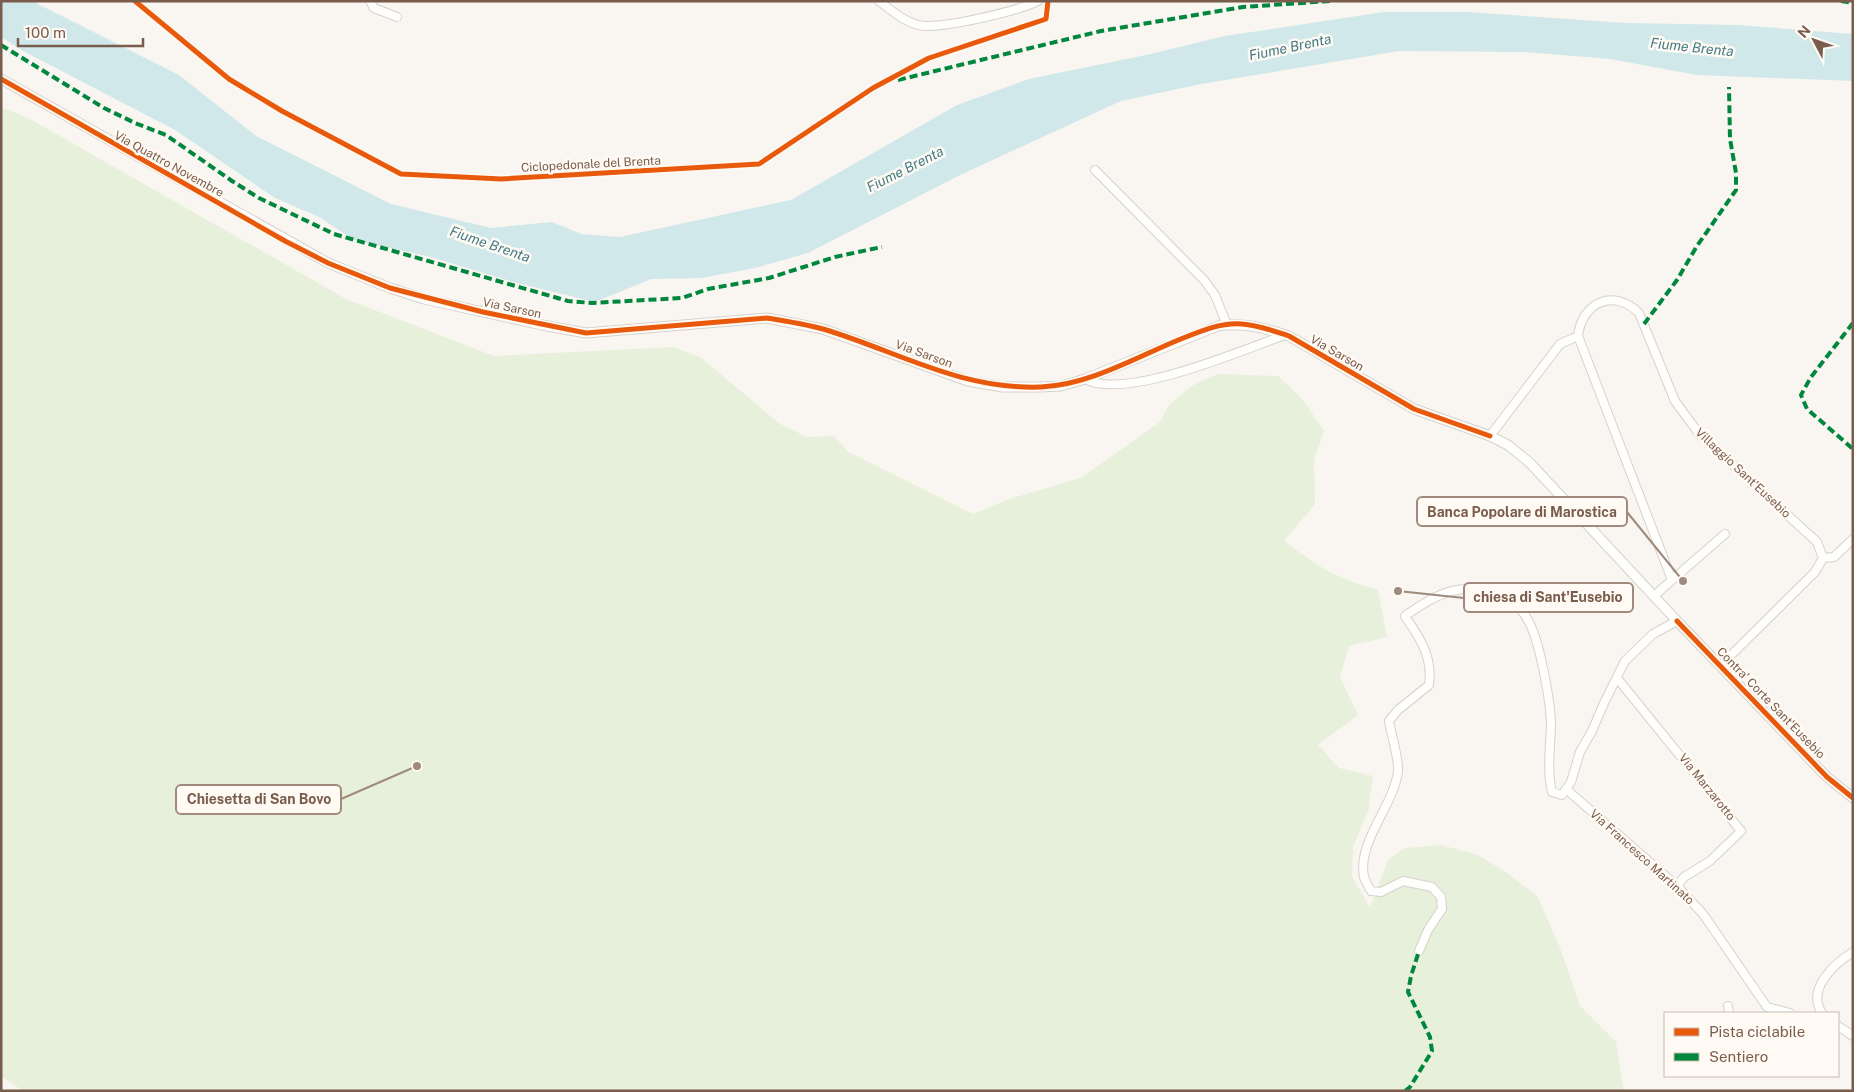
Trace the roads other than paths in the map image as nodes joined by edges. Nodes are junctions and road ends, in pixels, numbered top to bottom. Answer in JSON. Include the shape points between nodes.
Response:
{"nodes":[{"id":1,"x":370,"y":1,"type":"edge"},
{"id":2,"x":879,"y":1,"type":"edge"},
{"id":3,"x":1038,"y":1,"type":"edge"},
{"id":4,"x":397,"y":17,"type":"dead end"},
{"id":5,"x":1,"y":79,"type":"edge"},
{"id":6,"x":1096,"y":170,"type":"dead end"},
{"id":7,"x":328,"y":263,"type":"joint"},
{"id":8,"x":1227,"y":325,"type":"junction"},
{"id":9,"x":1285,"y":335,"type":"junction"},
{"id":10,"x":1578,"y":336,"type":"junction"},
{"id":11,"x":1085,"y":379,"type":"junction"},
{"id":12,"x":1490,"y":436,"type":"junction"},
{"id":13,"x":1725,"y":534,"type":"dead end"},
{"id":14,"x":1853,"y":539,"type":"edge"},
{"id":15,"x":1823,"y":558,"type":"junction"},
{"id":16,"x":1672,"y":580,"type":"junction"},
{"id":17,"x":1654,"y":596,"type":"junction"},
{"id":18,"x":1677,"y":621,"type":"junction"},
{"id":19,"x":1721,"y":665,"type":"junction"},
{"id":20,"x":1617,"y":678,"type":"junction"},
{"id":21,"x":1566,"y":789,"type":"junction"},
{"id":22,"x":1853,"y":798,"type":"edge"},
{"id":23,"x":1677,"y":886,"type":"junction"},
{"id":24,"x":1420,"y":951,"type":"dead end"},
{"id":25,"x":1853,"y":952,"type":"edge"},
{"id":26,"x":1768,"y":1011,"type":"edge"},
{"id":27,"x":1822,"y":1012,"type":"edge"},
{"id":28,"x":1839,"y":1027,"type":"edge"},
{"id":29,"x":1853,"y":1036,"type":"edge"}],
"edges":[{"from":1,"to":4,"type":"street","via":[[374,8]]},
{"from":2,"to":3,"type":"street","via":[[905,20],[939,26]]},
{"from":5,"to":7,"type":"street","name":"Via Quattro Novembre"},
{"from":6,"to":8,"type":"street","via":[[1204,280],[1215,295]]},
{"from":7,"to":11,"type":"street","name":"Via Sarson","via":[[424,299],[586,333],[767,318],[823,329],[968,381],[1003,387],[1040,387],[1061,386]]},
{"from":8,"to":9,"type":"street","name":"Via Sarson","via":[[1241,324]]},
{"from":8,"to":11,"type":"street","name":"Via Sarson","via":[[1192,334]]},
{"from":9,"to":11,"type":"street","via":[[1152,380],[1114,385]]},
{"from":9,"to":12,"type":"street","name":"Via Sarson","via":[[1414,409]]},
{"from":10,"to":12,"type":"street","via":[[1560,344]]},
{"from":10,"to":15,"type":"street","name":"Villaggio Sant'Eusebio","via":[[1584,315],[1594,306],[1606,300],[1630,303],[1639,313],[1675,401],[1700,435],[1817,542]]},
{"from":10,"to":16,"type":"street"},
{"from":12,"to":17,"type":"street","name":"Contra' Corte Sant'Eusebio","via":[[1508,445],[1530,463]]},
{"from":13,"to":16,"type":"street"},
{"from":14,"to":15,"type":"street","via":[[1834,557]]},
{"from":15,"to":19,"type":"street","via":[[1816,572]]},
{"from":16,"to":17,"type":"street"},
{"from":17,"to":18,"type":"street","name":"Contra' Corte Sant'Eusebio"},
{"from":18,"to":19,"type":"street","name":"Contra' Corte Sant'Eusebio"},
{"from":18,"to":20,"type":"street","via":[[1639,646],[1625,661]]},
{"from":19,"to":22,"type":"street","name":"Contra' Corte Sant'Eusebio","via":[[1828,777]]},
{"from":20,"to":21,"type":"street","via":[[1580,752]]},
{"from":20,"to":23,"type":"street","name":"Via Marzarotto","via":[[1741,831],[1710,861],[1684,877]]},
{"from":21,"to":23,"type":"street","name":"Via Francesco Martinato"},
{"from":21,"to":24,"type":"street","via":[[1562,795],[1552,792],[1549,781],[1551,714],[1548,692],[1530,623],[1517,604],[1499,588],[1461,588],[1442,592],[1406,616],[1425,645],[1431,671],[1430,685],[1388,721],[1398,769],[1391,798],[1371,836],[1364,877],[1371,890],[1381,892],[1403,881],[1432,887],[1441,897],[1442,908]]},
{"from":23,"to":26,"type":"street","name":"Via Francesco Martinato","via":[[1703,914]]},
{"from":25,"to":27,"type":"street","via":[[1834,966],[1819,989]]},
{"from":28,"to":29,"type":"street"}]}
